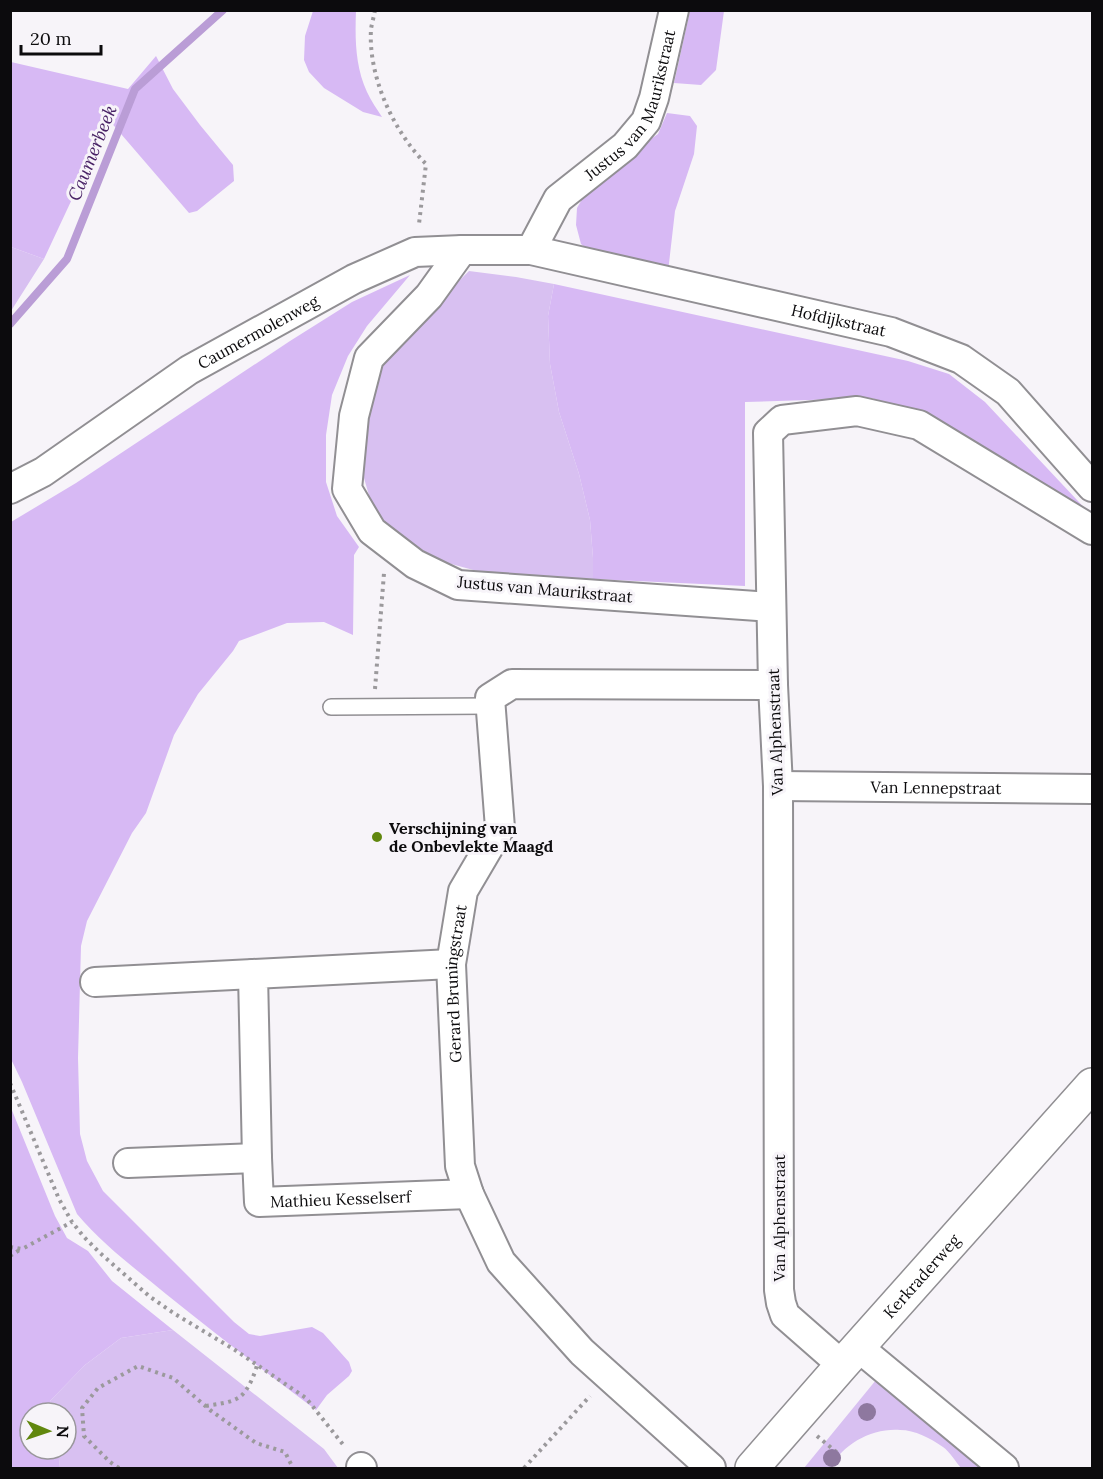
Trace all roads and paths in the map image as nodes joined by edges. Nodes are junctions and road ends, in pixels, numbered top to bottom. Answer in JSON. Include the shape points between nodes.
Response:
{"nodes":[{"id":1,"x":375,"y":10,"type":"edge"},
{"id":2,"x":674,"y":10,"type":"edge"},
{"id":3,"x":462,"y":250,"type":"junction"},
{"id":4,"x":531,"y":250,"type":"junction"},
{"id":5,"x":415,"y":252,"type":"junction"},
{"id":6,"x":1092,"y":487,"type":"edge"},
{"id":7,"x":10,"y":489,"type":"edge"},
{"id":8,"x":1092,"y":530,"type":"edge"},
{"id":9,"x":387,"y":543,"type":"junction"},
{"id":10,"x":771,"y":607,"type":"junction"},
{"id":11,"x":773,"y":685,"type":"junction"},
{"id":12,"x":490,"y":706,"type":"junction"},
{"id":13,"x":331,"y":707,"type":"dead end"},
{"id":14,"x":374,"y":707,"type":"junction"},
{"id":15,"x":778,"y":786,"type":"junction"},
{"id":16,"x":1092,"y":789,"type":"edge"},
{"id":17,"x":451,"y":964,"type":"junction"},
{"id":18,"x":252,"y":974,"type":"junction"},
{"id":19,"x":95,"y":982,"type":"dead end"},
{"id":20,"x":10,"y":1083,"type":"edge"},
{"id":21,"x":1092,"y":1085,"type":"edge"},
{"id":22,"x":257,"y":1158,"type":"junction"},
{"id":23,"x":128,"y":1163,"type":"dead end"},
{"id":24,"x":469,"y":1194,"type":"junction"},
{"id":25,"x":72,"y":1222,"type":"junction"},
{"id":26,"x":10,"y":1247,"type":"edge"},
{"id":27,"x":22,"y":1249,"type":"junction"},
{"id":28,"x":10,"y":1256,"type":"edge"},
{"id":29,"x":850,"y":1356,"type":"junction"},
{"id":30,"x":257,"y":1365,"type":"junction"},
{"id":31,"x":609,"y":1376,"type":"junction"},
{"id":32,"x":206,"y":1406,"type":"junction"},
{"id":33,"x":119,"y":1468,"type":"edge"},
{"id":34,"x":293,"y":1468,"type":"edge"},
{"id":35,"x":362,"y":1468,"type":"edge"},
{"id":36,"x":524,"y":1468,"type":"edge"},
{"id":37,"x":711,"y":1468,"type":"edge"},
{"id":38,"x":752,"y":1468,"type":"edge"},
{"id":39,"x":1004,"y":1468,"type":"edge"}],
"edges":[{"from":1,"to":5,"type":"path","via":[[371,28],[377,82],[395,121],[426,164]]},
{"from":2,"to":4,"type":"street","name":"Justus van Maurikstraat","via":[[646,121],[625,146],[558,199]]},
{"from":3,"to":4,"type":"street","name":"Caumermolenweg"},
{"from":3,"to":5,"type":"street","name":"Caumermolenweg"},
{"from":3,"to":9,"type":"street","name":"Justus van Maurikstraat","via":[[429,296],[369,358],[354,416],[347,489],[372,531]]},
{"from":4,"to":6,"type":"street","name":"Hofdijkstraat","via":[[891,332],[961,359],[1008,392]]},
{"from":5,"to":7,"type":"street","name":"Caumermolenweg","via":[[354,279],[189,370],[43,472]]},
{"from":8,"to":10,"type":"street","name":"Van Alphenstraat","via":[[919,425],[857,411],[782,420],[768,434]]},
{"from":9,"to":10,"type":"street","name":"Justus van Maurikstraat","via":[[415,564],[458,585]]},
{"from":9,"to":14,"type":"path"},
{"from":10,"to":11,"type":"street","name":"Van Alphenstraat"},
{"from":11,"to":12,"type":"street","via":[[512,684],[490,698]]},
{"from":11,"to":15,"type":"street","name":"Van Alphenstraat"},
{"from":12,"to":14,"type":"lane"},
{"from":12,"to":17,"type":"street","name":"Gerard Bruningstraat","via":[[500,828],[463,891]]},
{"from":13,"to":14,"type":"lane"},
{"from":15,"to":16,"type":"street","name":"Van Lennepstraat"},
{"from":15,"to":29,"type":"street","name":"Van Alphenstraat","via":[[779,1290],[785,1315]]},
{"from":17,"to":18,"type":"street"},
{"from":17,"to":24,"type":"street","name":"Gerard Bruningstraat","via":[[460,1166]]},
{"from":18,"to":19,"type":"street"},
{"from":18,"to":22,"type":"street","name":"Mathieu Kesselserf"},
{"from":20,"to":25,"type":"path"},
{"from":21,"to":29,"type":"street","name":"Kerkraderweg"},
{"from":22,"to":23,"type":"street"},
{"from":22,"to":24,"type":"street","name":"Mathieu Kesselserf","via":[[259,1202]]},
{"from":24,"to":31,"type":"street","name":"Gerard Bruningstraat","via":[[501,1262],[582,1352]]},
{"from":25,"to":27,"type":"path"},
{"from":25,"to":30,"type":"path","via":[[149,1296]]},
{"from":26,"to":27,"type":"path"},
{"from":27,"to":28,"type":"path"},
{"from":29,"to":38,"type":"street","name":"Kerkraderweg"},
{"from":29,"to":39,"type":"street","name":"Van Alphenstraat"},
{"from":30,"to":32,"type":"path","via":[[241,1396]]},
{"from":30,"to":35,"type":"path","via":[[306,1398]]},
{"from":31,"to":36,"type":"path"},
{"from":31,"to":37,"type":"street","name":"Gerard Bruningstraat"},
{"from":32,"to":33,"type":"path","via":[[173,1378],[138,1366],[98,1388],[82,1408],[84,1436]]},
{"from":32,"to":34,"type":"path","via":[[256,1443],[285,1452]]}]}
